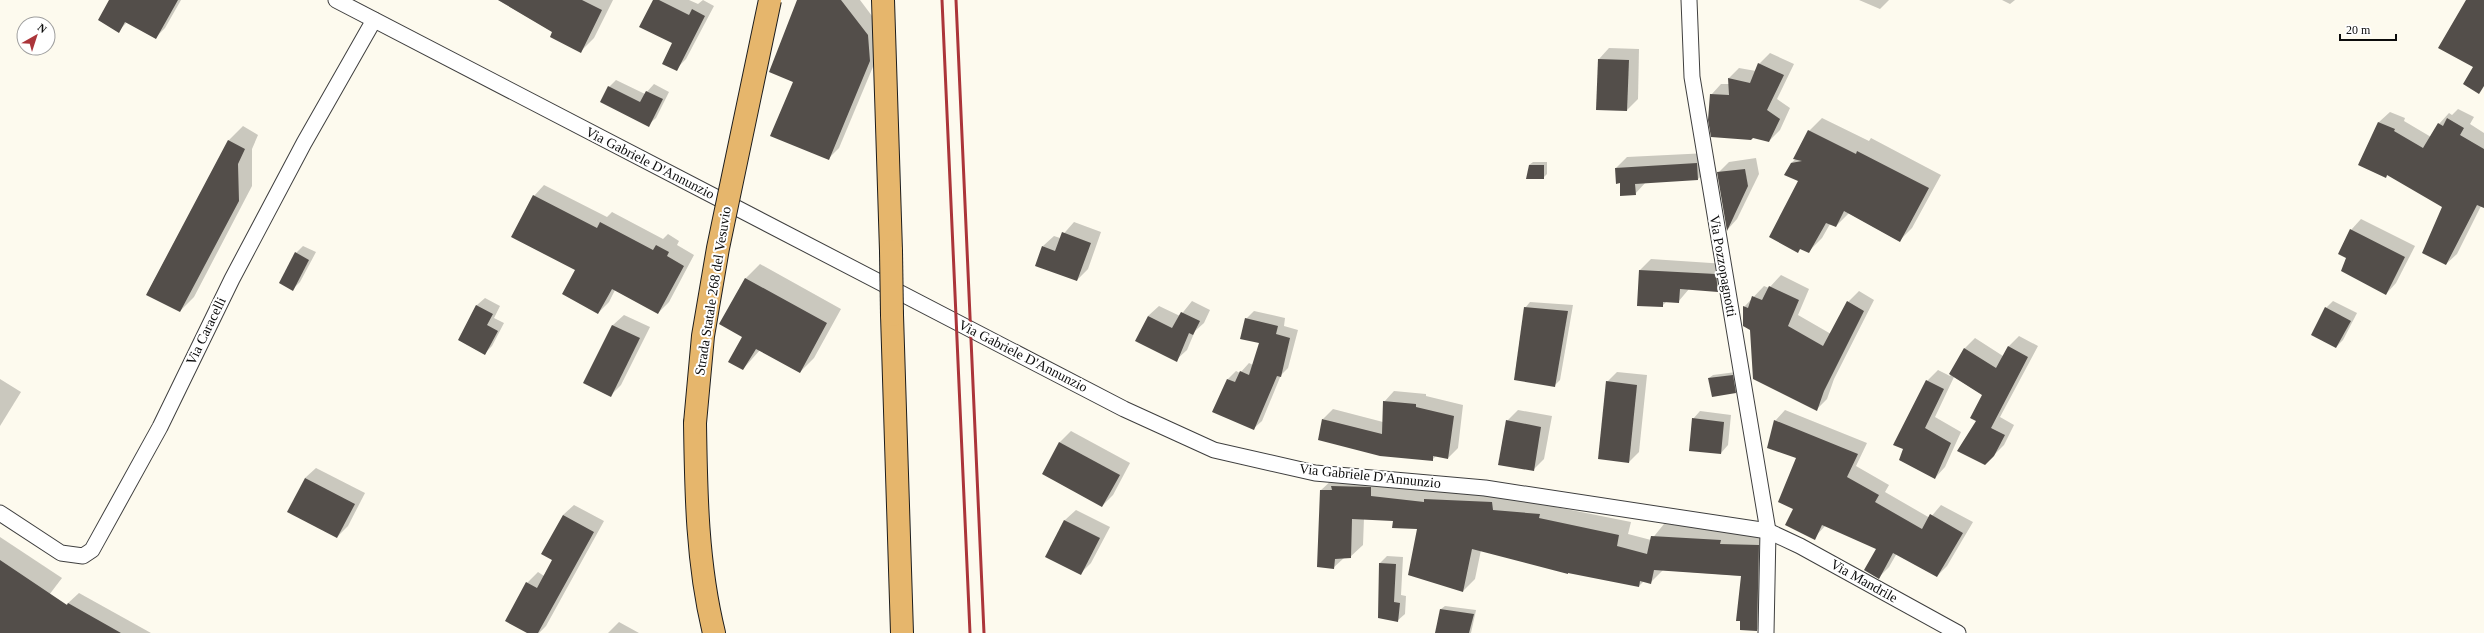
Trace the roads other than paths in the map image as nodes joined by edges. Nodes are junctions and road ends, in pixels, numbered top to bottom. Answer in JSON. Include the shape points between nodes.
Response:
{"nodes":[{"id":1,"x":336,"y":0,"type":"edge"},
{"id":2,"x":770,"y":0,"type":"edge"},
{"id":3,"x":883,"y":0,"type":"edge"},
{"id":4,"x":1689,"y":0,"type":"edge"},
{"id":5,"x":374,"y":20,"type":"junction"},
{"id":6,"x":0,"y":513,"type":"edge"},
{"id":7,"x":1768,"y":531,"type":"junction"},
{"id":8,"x":714,"y":633,"type":"edge"},
{"id":9,"x":902,"y":633,"type":"edge"},
{"id":10,"x":1766,"y":633,"type":"edge"},
{"id":11,"x":1958,"y":633,"type":"edge"}],
"edges":[{"from":1,"to":5,"type":"street","name":"Via Gabriele D'Annunzio"},
{"from":2,"to":8,"type":"highway","name":"Strada Statale 268 del Vesuvio","bridge":true,"via":[[718,248],[703,336],[695,423],[696,502],[702,568]]},
{"from":3,"to":9,"type":"highway","bridge":true},
{"from":4,"to":7,"type":"street","name":"Via Pozzopagnotti","via":[[1692,77]]},
{"from":5,"to":6,"type":"street","name":"Via Caracelli","via":[[239,265],[160,427],[92,550],[82,556],[62,553]]},
{"from":5,"to":7,"type":"street","name":"Via Gabriele D'Annunzio","via":[[1124,409],[1214,450],[1315,473],[1485,488]]},
{"from":7,"to":10,"type":"street","name":"Via Pozzopagnotti"},
{"from":7,"to":11,"type":"street","name":"Via Mandrile"}]}
